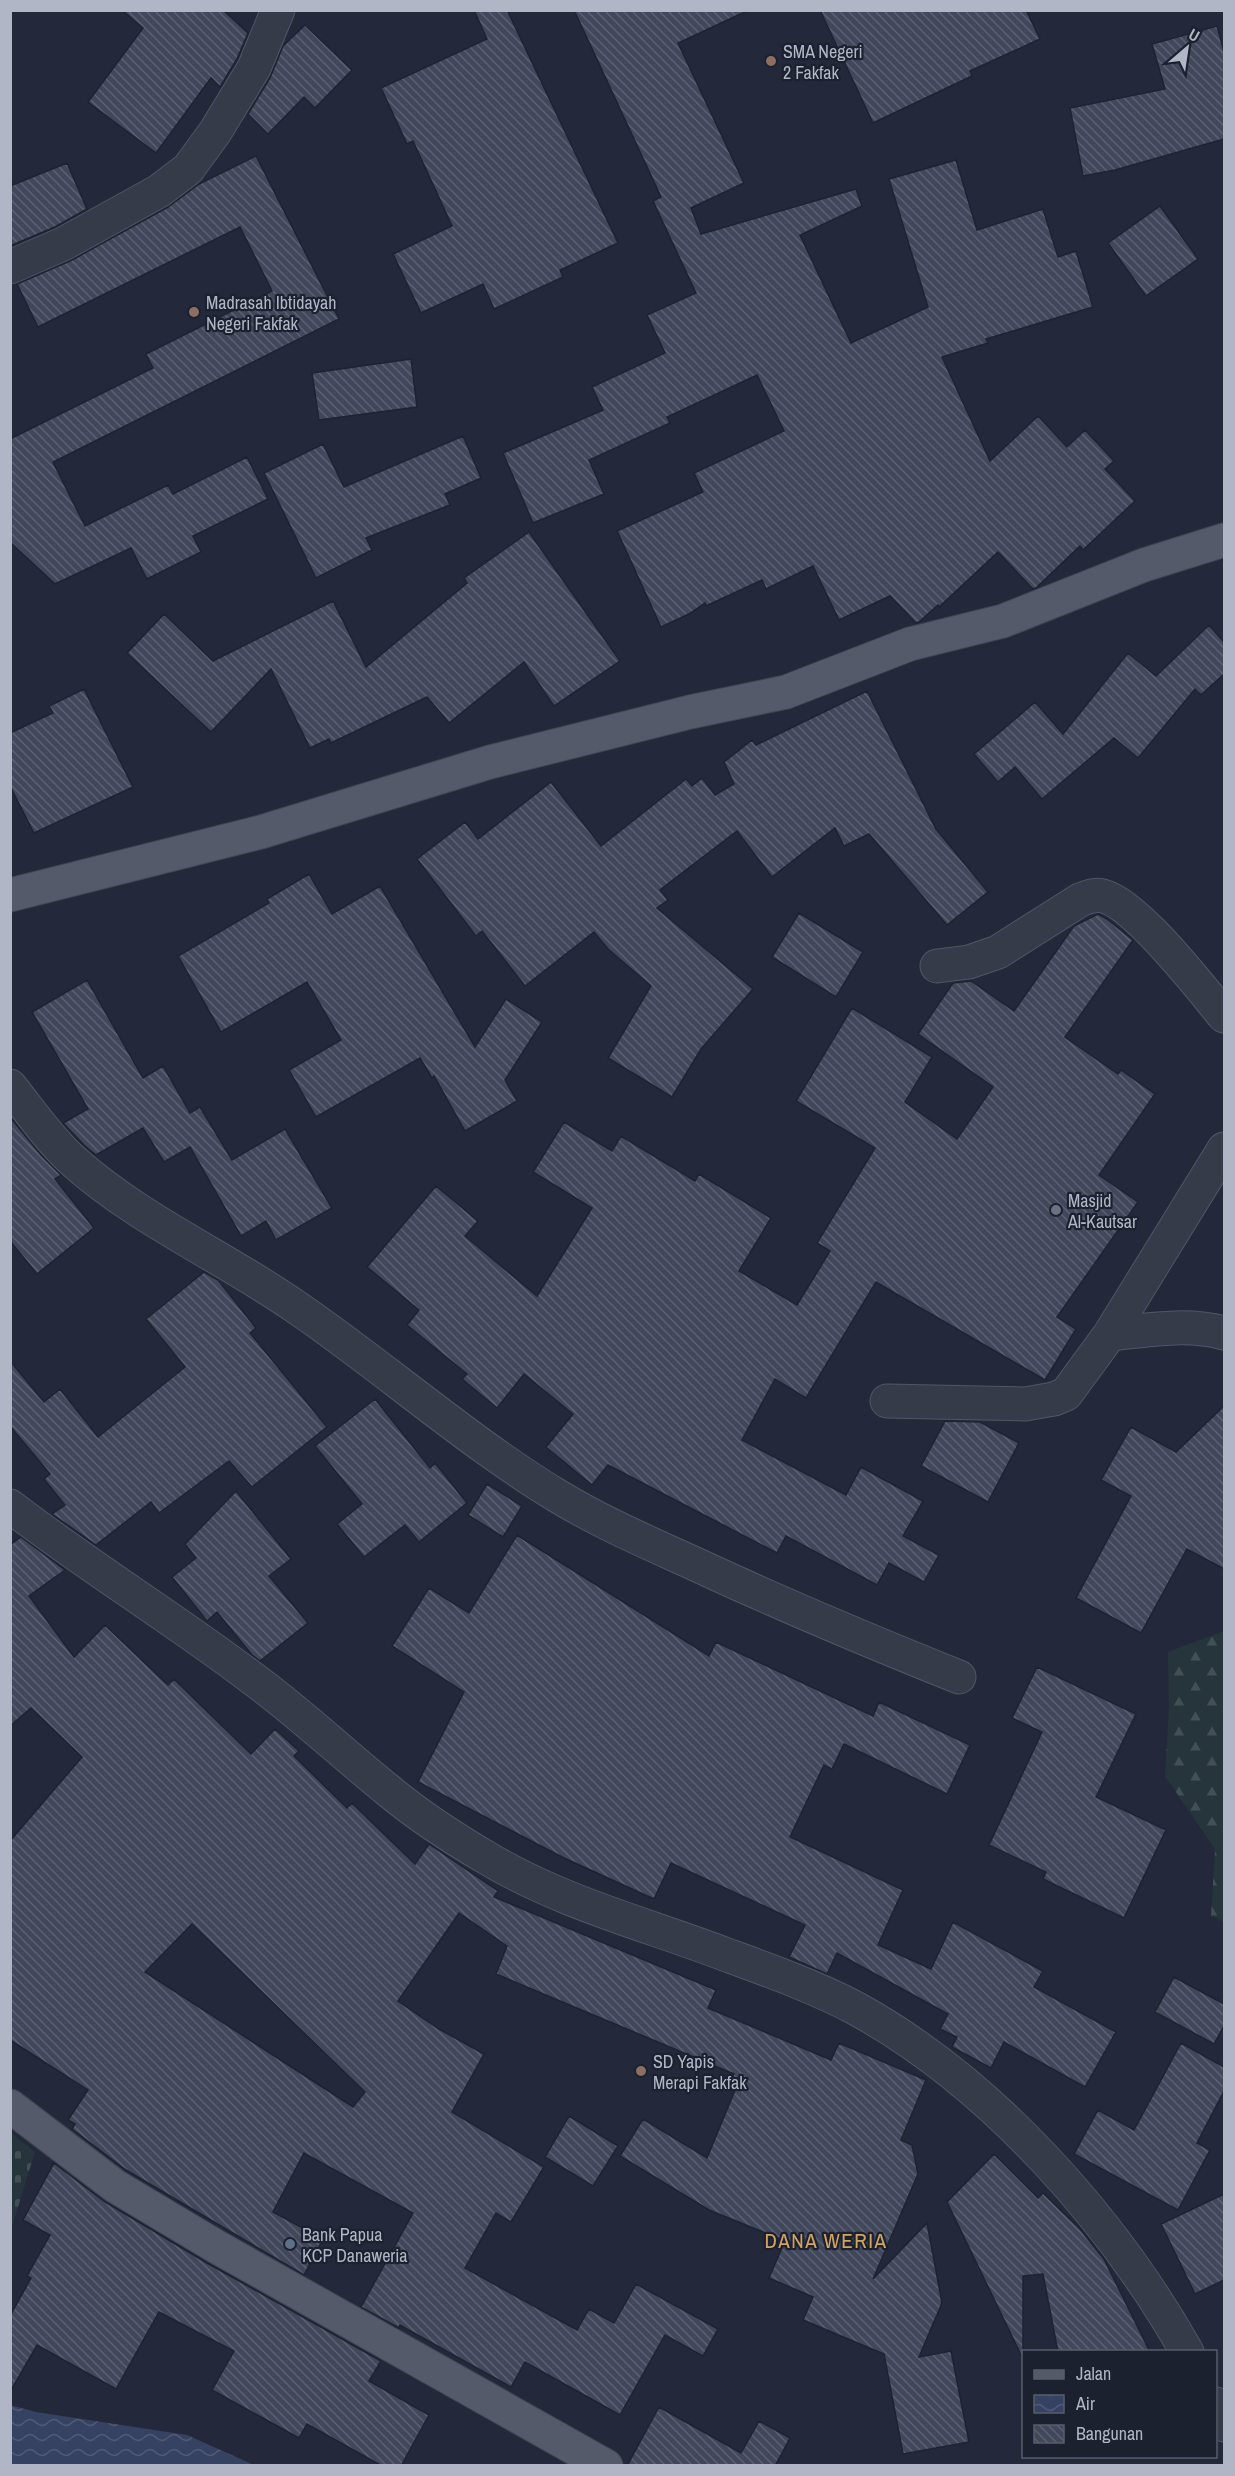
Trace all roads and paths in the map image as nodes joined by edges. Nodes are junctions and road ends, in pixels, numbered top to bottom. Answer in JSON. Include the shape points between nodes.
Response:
{"nodes":[{"id":1,"x":275,"y":12,"type":"edge"},
{"id":2,"x":10,"y":267,"type":"edge"},
{"id":3,"x":1224,"y":540,"type":"edge"},
{"id":4,"x":10,"y":895,"type":"edge"},
{"id":5,"x":937,"y":966,"type":"dead end"},
{"id":6,"x":1224,"y":1016,"type":"edge"},
{"id":7,"x":10,"y":1086,"type":"edge"},
{"id":8,"x":1224,"y":1149,"type":"edge"},
{"id":9,"x":1224,"y":1333,"type":"edge"},
{"id":10,"x":1110,"y":1334,"type":"junction"},
{"id":11,"x":887,"y":1401,"type":"dead end"},
{"id":12,"x":10,"y":1506,"type":"edge"},
{"id":13,"x":959,"y":1677,"type":"dead end"},
{"id":14,"x":10,"y":2106,"type":"edge"},
{"id":15,"x":1186,"y":2350,"type":"edge"},
{"id":16,"x":1217,"y":2409,"type":"edge"},
{"id":17,"x":1224,"y":2425,"type":"edge"},
{"id":18,"x":606,"y":2466,"type":"edge"}],
"edges":[{"from":1,"to":2,"type":"street","via":[[254,68],[188,169],[159,191],[63,244]]},
{"from":3,"to":4,"type":"main road","via":[[1144,565],[1003,621],[910,644],[786,692],[490,762],[261,832]]},
{"from":5,"to":6,"type":"street","via":[[969,962],[998,952],[1080,900],[1104,896],[1121,904],[1154,936]]},
{"from":7,"to":13,"type":"street","via":[[45,1132],[105,1187],[298,1308],[470,1437],[554,1494],[594,1518],[725,1578]]},
{"from":8,"to":10,"type":"street"},
{"from":9,"to":10,"type":"street","via":[[1166,1328]]},
{"from":10,"to":11,"type":"street","via":[[1076,1384],[1054,1399],[1025,1404]]},
{"from":12,"to":15,"type":"street","via":[[250,1676],[390,1792],[486,1858],[572,1901],[726,1954],[854,2007],[907,2039],[984,2099],[1043,2155],[1085,2204],[1164,2312]]},
{"from":14,"to":18,"type":"main road","via":[[115,2186]]},
{"from":16,"to":17,"type":"street"}]}
